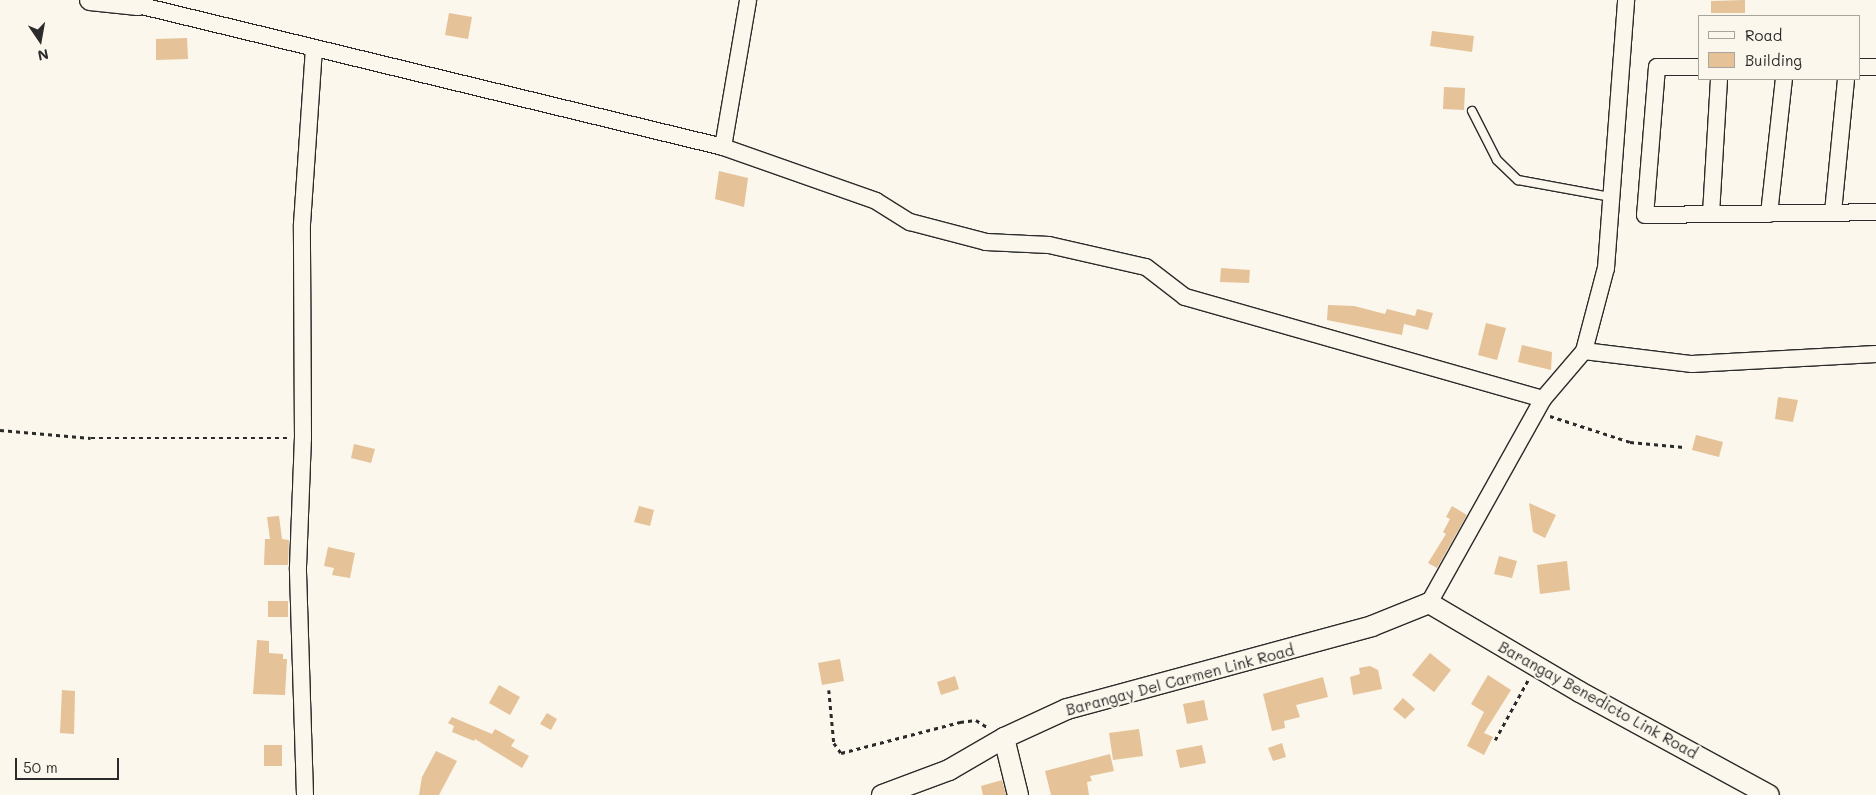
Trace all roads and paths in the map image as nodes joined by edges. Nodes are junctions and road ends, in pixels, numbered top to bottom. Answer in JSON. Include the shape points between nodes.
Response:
{"nodes":[{"id":1,"x":90,"y":0,"type":"edge"},
{"id":2,"x":748,"y":0,"type":"edge"},
{"id":3,"x":1626,"y":0,"type":"edge"},
{"id":4,"x":137,"y":3,"type":"edge"},
{"id":5,"x":314,"y":50,"type":"junction"},
{"id":6,"x":1876,"y":66,"type":"edge"},
{"id":7,"x":1698,"y":67,"type":"edge"},
{"id":8,"x":1861,"y":67,"type":"edge"},
{"id":9,"x":1719,"y":80,"type":"edge"},
{"id":10,"x":1784,"y":80,"type":"edge"},
{"id":11,"x":1846,"y":80,"type":"edge"},
{"id":12,"x":1472,"y":111,"type":"dead end"},
{"id":13,"x":723,"y":147,"type":"junction"},
{"id":14,"x":1611,"y":198,"type":"junction"},
{"id":15,"x":1833,"y":212,"type":"junction"},
{"id":16,"x":1876,"y":212,"type":"edge"},
{"id":17,"x":1711,"y":214,"type":"junction"},
{"id":18,"x":1769,"y":214,"type":"junction"},
{"id":19,"x":1584,"y":351,"type":"junction"},
{"id":20,"x":1876,"y":354,"type":"edge"},
{"id":21,"x":1540,"y":405,"type":"junction"},
{"id":22,"x":0,"y":430,"type":"edge"},
{"id":23,"x":303,"y":438,"type":"junction"},
{"id":24,"x":1684,"y":447,"type":"dead end"},
{"id":25,"x":1429,"y":603,"type":"junction"},
{"id":26,"x":1536,"y":666,"type":"junction"},
{"id":27,"x":829,"y":690,"type":"dead end"},
{"id":28,"x":1004,"y":738,"type":"junction"},
{"id":29,"x":1495,"y":740,"type":"dead end"},
{"id":30,"x":305,"y":795,"type":"edge"},
{"id":31,"x":882,"y":795,"type":"edge"},
{"id":32,"x":1018,"y":795,"type":"edge"},
{"id":33,"x":1769,"y":795,"type":"edge"}],
"edges":[{"from":1,"to":4,"type":"street"},
{"from":2,"to":13,"type":"street"},
{"from":3,"to":14,"type":"street"},
{"from":4,"to":5,"type":"street"},
{"from":5,"to":13,"type":"street"},
{"from":5,"to":23,"type":"street","via":[[302,224]]},
{"from":6,"to":8,"type":"street"},
{"from":7,"to":17,"type":"street","via":[[1657,67],[1645,215]]},
{"from":9,"to":17,"type":"street"},
{"from":10,"to":18,"type":"street"},
{"from":11,"to":15,"type":"street"},
{"from":12,"to":14,"type":"lane","via":[[1497,160],[1518,180]]},
{"from":13,"to":21,"type":"street","via":[[876,201],[910,222],[986,242],[1049,246],[1146,268],[1185,298]]},
{"from":14,"to":19,"type":"street","via":[[1606,268]]},
{"from":15,"to":16,"type":"street"},
{"from":15,"to":18,"type":"street"},
{"from":17,"to":18,"type":"street"},
{"from":19,"to":20,"type":"street","via":[[1692,364]]},
{"from":19,"to":21,"type":"street"},
{"from":21,"to":24,"type":"path","via":[[1630,442]]},
{"from":21,"to":25,"type":"street"},
{"from":22,"to":23,"type":"path","via":[[91,438]]},
{"from":23,"to":30,"type":"street","via":[[298,567]]},
{"from":25,"to":26,"type":"street","name":"Barangay Benedicto Link Road"},
{"from":25,"to":28,"type":"street","name":"Barangay Del Carmen Link Road","via":[[1372,626],[1067,709]]},
{"from":26,"to":29,"type":"path"},
{"from":26,"to":33,"type":"street","name":"Barangay Benedicto Link Road"},
{"from":27,"to":28,"type":"path","via":[[834,744],[841,753],[976,720]]},
{"from":28,"to":31,"type":"street","name":"Barangay Del Carmen Link Road","via":[[949,770]]},
{"from":28,"to":32,"type":"street"}]}
